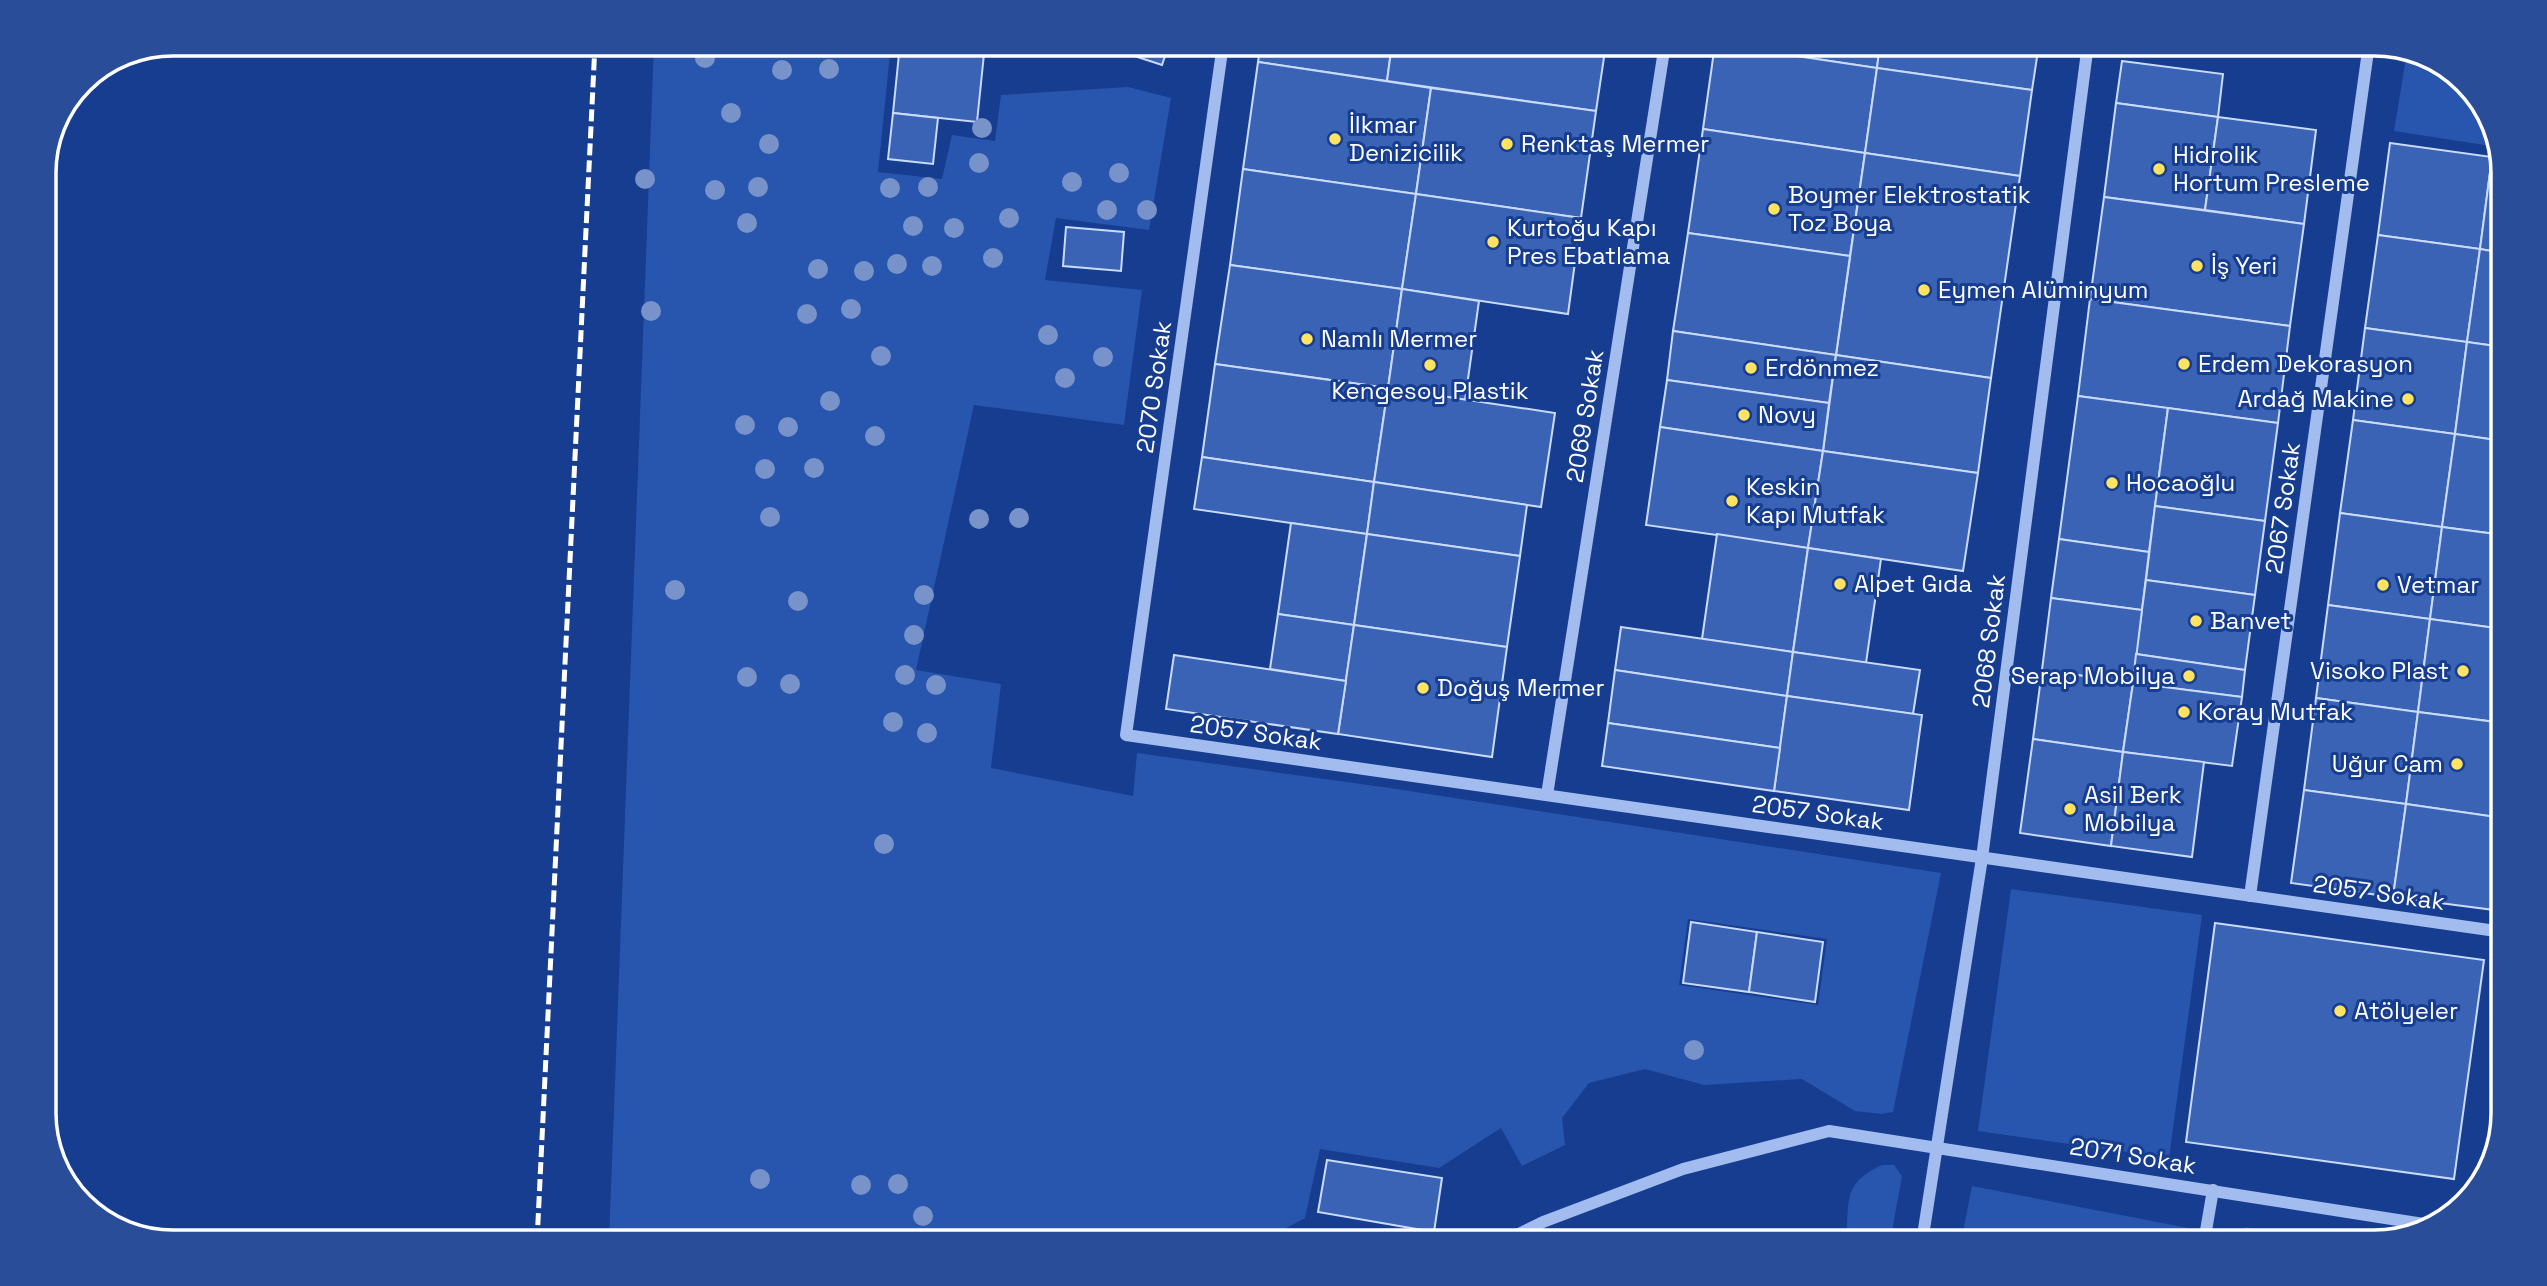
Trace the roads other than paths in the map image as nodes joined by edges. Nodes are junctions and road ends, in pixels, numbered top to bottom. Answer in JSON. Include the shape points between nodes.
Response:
{"nodes":[{"id":1,"x":1221,"y":56,"type":"edge"},
{"id":2,"x":1663,"y":56,"type":"edge"},
{"id":3,"x":2086,"y":56,"type":"edge"},
{"id":4,"x":2367,"y":56,"type":"edge"},
{"id":5,"x":1126,"y":735,"type":"joint"},
{"id":6,"x":1547,"y":796,"type":"junction"},
{"id":7,"x":1982,"y":858,"type":"junction"},
{"id":8,"x":2250,"y":896,"type":"junction"},
{"id":9,"x":2491,"y":930,"type":"edge"},
{"id":10,"x":1937,"y":1145,"type":"junction"},
{"id":11,"x":2213,"y":1190,"type":"junction"},
{"id":12,"x":2415,"y":1223,"type":"edge"},
{"id":13,"x":1527,"y":1230,"type":"edge"},
{"id":14,"x":1924,"y":1230,"type":"edge"},
{"id":15,"x":2206,"y":1230,"type":"edge"}],
"edges":[{"from":1,"to":5,"type":"lane","name":"2070 Sokak"},
{"from":2,"to":6,"type":"lane","name":"2069 Sokak"},
{"from":3,"to":7,"type":"lane","name":"2068 Sokak"},
{"from":4,"to":8,"type":"lane","name":"2067 Sokak"},
{"from":5,"to":6,"type":"lane","name":"2057 Sokak"},
{"from":6,"to":7,"type":"lane","name":"2057 Sokak"},
{"from":7,"to":8,"type":"lane","name":"2057 Sokak"},
{"from":7,"to":10,"type":"lane","name":"2068 Sokak"},
{"from":8,"to":9,"type":"lane","name":"2057 Sokak"},
{"from":10,"to":11,"type":"lane","name":"2071 Sokak"},
{"from":10,"to":13,"type":"lane","name":"2071 Sokak","via":[[1829,1131],[1683,1169]]},
{"from":10,"to":14,"type":"lane","name":"2068 Sokak"},
{"from":11,"to":12,"type":"lane","name":"2071 Sokak"},
{"from":11,"to":15,"type":"lane"}]}
